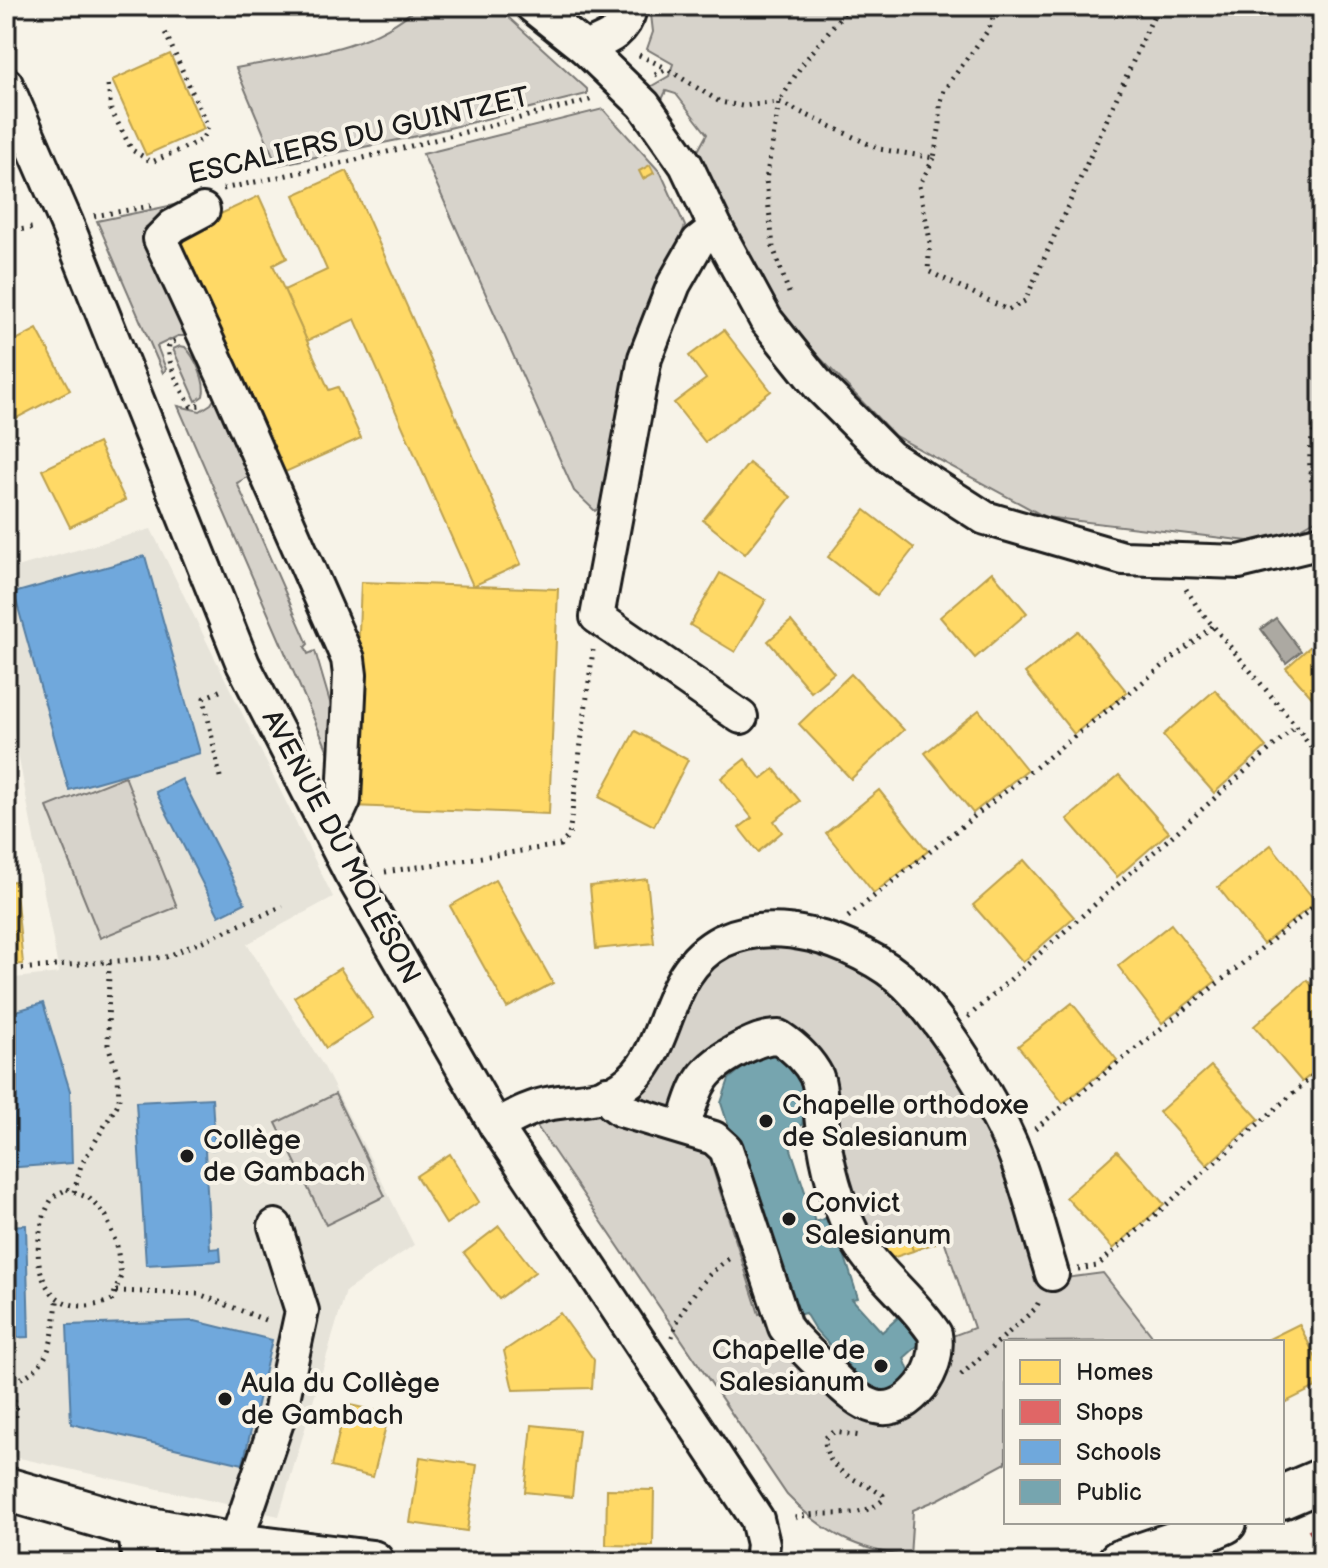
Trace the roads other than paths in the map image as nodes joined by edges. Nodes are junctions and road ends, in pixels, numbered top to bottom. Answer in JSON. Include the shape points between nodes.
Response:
{"nodes":[{"id":1,"x":532,"y":6,"type":"edge"},
{"id":2,"x":631,"y":6,"type":"edge"},
{"id":3,"x":585,"y":48,"type":"junction"},
{"id":4,"x":6,"y":84,"type":"edge"},
{"id":5,"x":208,"y":201,"type":"road end"},
{"id":6,"x":716,"y":228,"type":"junction"},
{"id":7,"x":1322,"y":542,"type":"edge"},
{"id":8,"x":741,"y":717,"type":"dead end"},
{"id":9,"x":326,"y":825,"type":"junction"},
{"id":10,"x":607,"y":1093,"type":"junction"},
{"id":11,"x":496,"y":1126,"type":"junction"},
{"id":12,"x":683,"y":1128,"type":"junction"},
{"id":13,"x":275,"y":1226,"type":"dead end"},
{"id":14,"x":1052,"y":1274,"type":"road end"},
{"id":15,"x":1322,"y":1480,"type":"edge"},
{"id":16,"x":6,"y":1489,"type":"edge"},
{"id":17,"x":1284,"y":1496,"type":"edge"},
{"id":18,"x":1220,"y":1524,"type":"edge"},
{"id":19,"x":136,"y":1544,"type":"edge"},
{"id":20,"x":235,"y":1545,"type":"junction"},
{"id":21,"x":316,"y":1559,"type":"edge"},
{"id":22,"x":372,"y":1562,"type":"edge"},
{"id":23,"x":761,"y":1562,"type":"edge"},
{"id":24,"x":1119,"y":1562,"type":"edge"}],
"edges":[{"from":1,"to":3,"type":"street"},
{"from":2,"to":3,"type":"street","via":[[627,23],[610,38]]},
{"from":3,"to":6,"type":"street","via":[[631,90],[686,165]]},
{"from":4,"to":9,"type":"street","name":"AVENUE DU MOLÉSON","via":[[243,664]]},
{"from":5,"to":9,"type":"street","via":[[160,239],[348,659],[344,800]]},
{"from":6,"to":7,"type":"street","via":[[766,320],[819,386],[890,457],[985,518],[1123,558],[1239,562]]},
{"from":6,"to":8,"type":"street","via":[[698,242],[674,284],[645,358],[597,617]]},
{"from":9,"to":11,"type":"street","name":"AVENUE DU MOLÉSON"},
{"from":10,"to":11,"type":"street","via":[[549,1103]]},
{"from":10,"to":12,"type":"street","via":[[621,1110]]},
{"from":10,"to":14,"type":"street","via":[[641,1069],[680,983],[698,958],[746,933],[780,928],[822,937],[863,954],[906,983],[984,1090],[1012,1147]]},
{"from":11,"to":23,"type":"street","name":"AVENUE DU MOLÉSON","via":[[752,1510],[763,1544]]},
{"from":12,"to":12,"type":"street","via":[[714,1138],[726,1149],[785,1327],[856,1399],[882,1409],[906,1402],[932,1366],[935,1334],[871,1261],[847,1223],[830,1164],[822,1091],[806,1061],[779,1037],[757,1040],[724,1057],[699,1081]]},
{"from":13,"to":20,"type":"street","via":[[302,1311],[280,1413]]},
{"from":15,"to":17,"type":"main road"},
{"from":16,"to":19,"type":"main road"},
{"from":18,"to":24,"type":"main road"},
{"from":19,"to":20,"type":"main road"},
{"from":20,"to":21,"type":"main road"},
{"from":21,"to":22,"type":"main road"}]}
